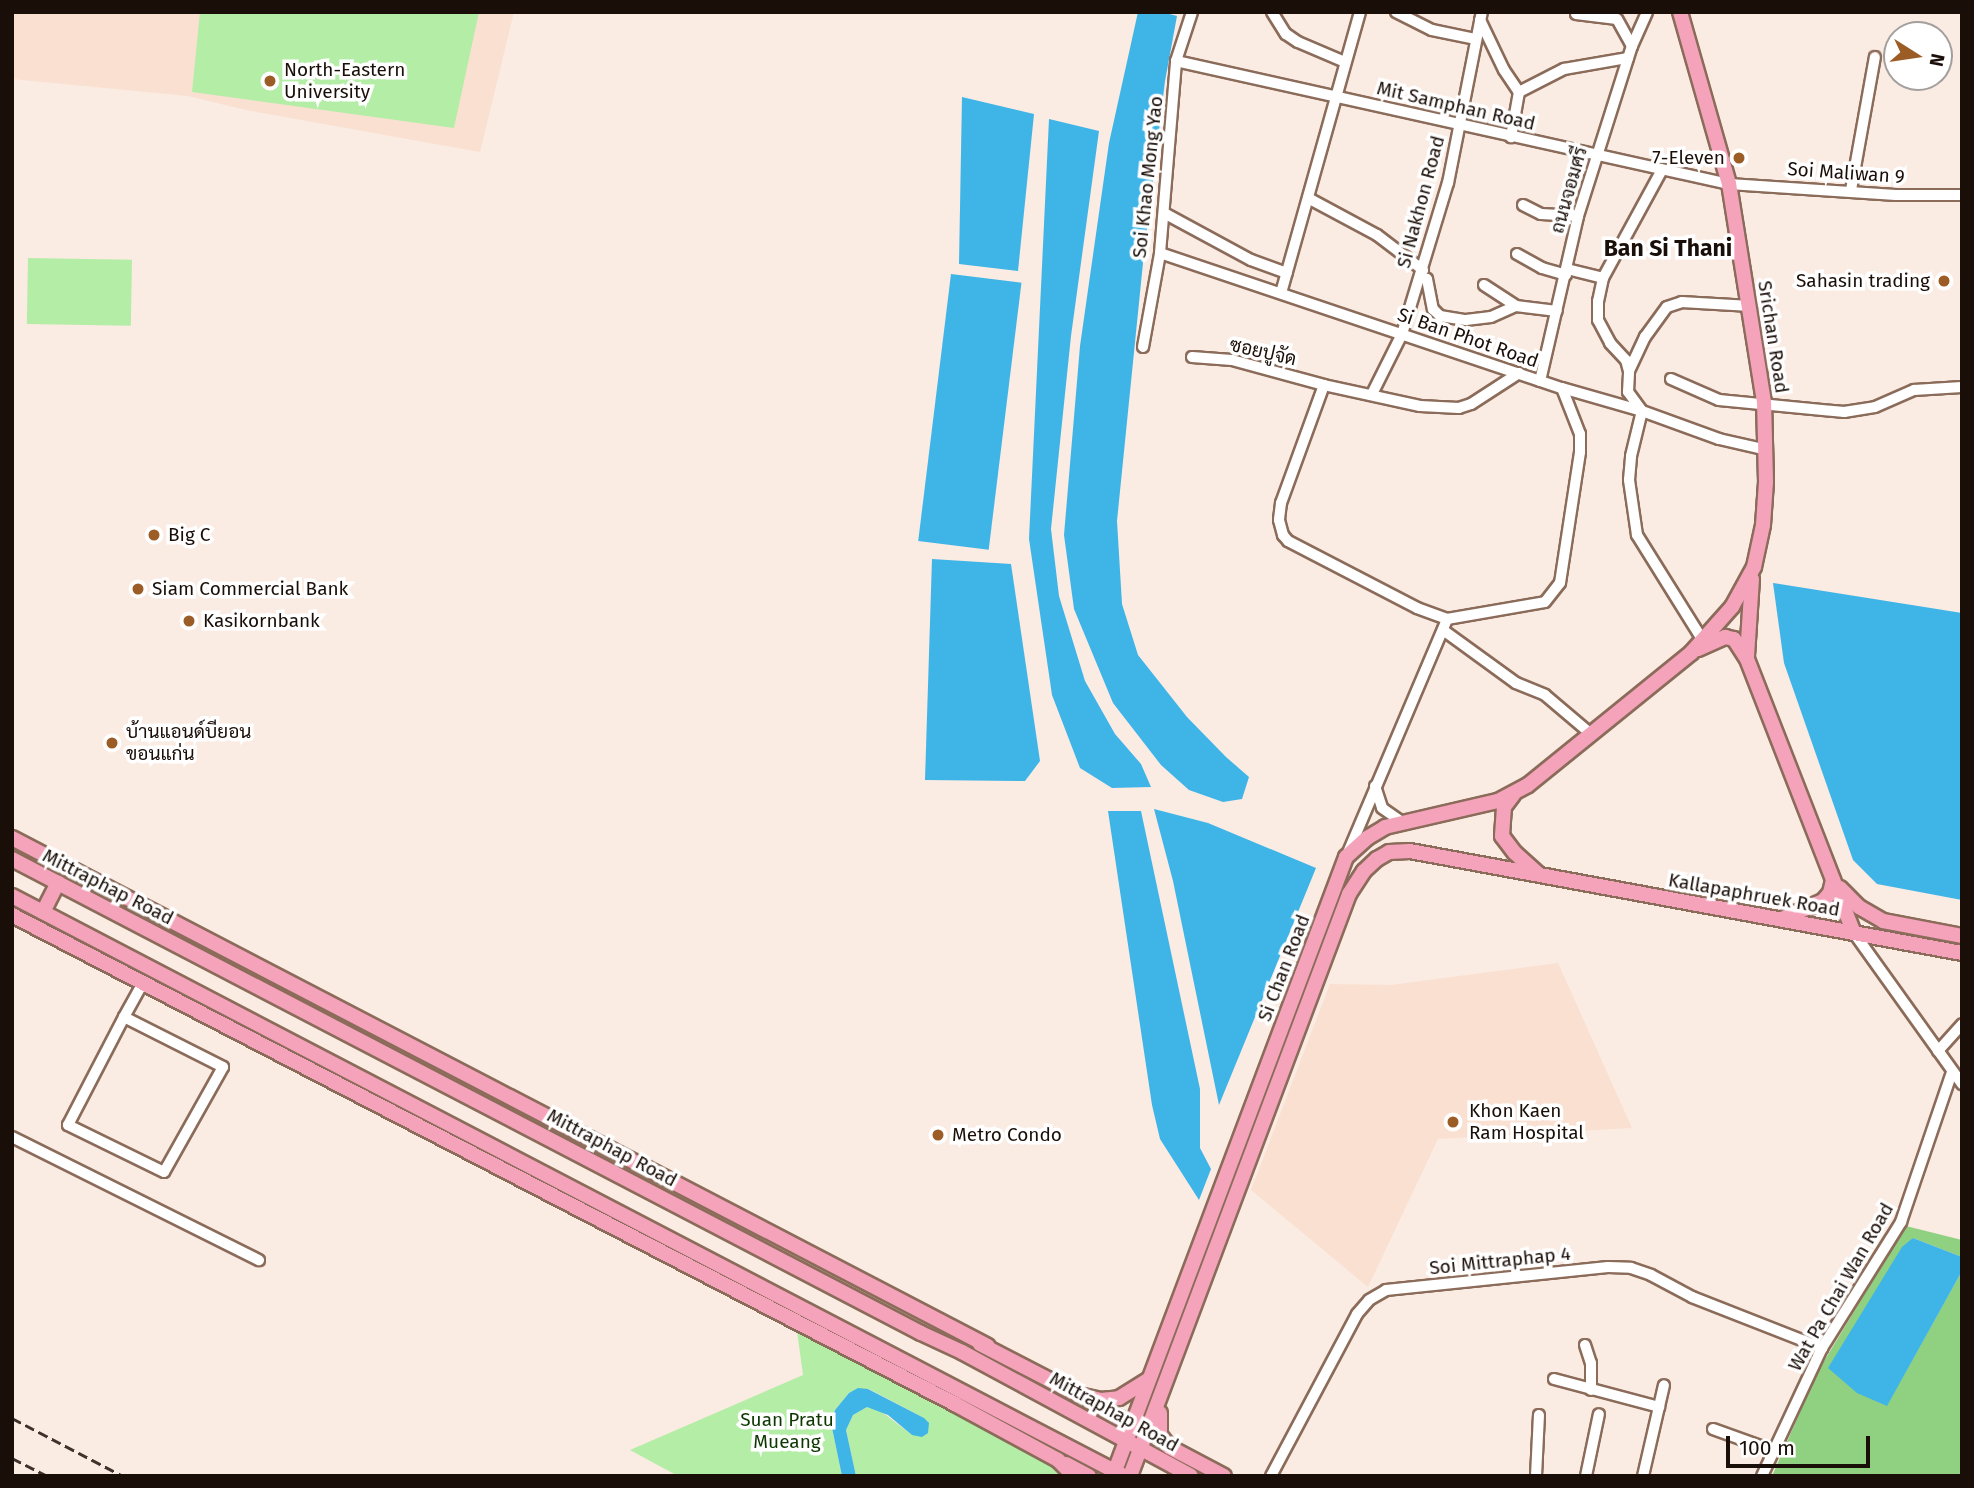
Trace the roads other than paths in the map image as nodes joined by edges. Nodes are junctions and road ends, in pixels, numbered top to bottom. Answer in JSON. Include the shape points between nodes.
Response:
{"nodes":[{"id":1,"x":1192,"y":12,"type":"edge"},
{"id":2,"x":1272,"y":12,"type":"edge"},
{"id":3,"x":1360,"y":12,"type":"edge"},
{"id":4,"x":1396,"y":12,"type":"edge"},
{"id":5,"x":1647,"y":12,"type":"edge"},
{"id":6,"x":1680,"y":12,"type":"edge"},
{"id":7,"x":1576,"y":14,"type":"dead end"},
{"id":8,"x":1481,"y":16,"type":"edge"},
{"id":9,"x":1476,"y":39,"type":"junction"},
{"id":10,"x":1632,"y":46,"type":"junction"},
{"id":11,"x":1875,"y":57,"type":"dead end"},
{"id":12,"x":1628,"y":58,"type":"junction"},
{"id":13,"x":1176,"y":61,"type":"junction"},
{"id":14,"x":1345,"y":62,"type":"junction"},
{"id":15,"x":1519,"y":92,"type":"junction"},
{"id":16,"x":1335,"y":97,"type":"junction"},
{"id":17,"x":1460,"y":122,"type":"junction"},
{"id":18,"x":1511,"y":137,"type":"junction"},
{"id":19,"x":1596,"y":156,"type":"junction"},
{"id":20,"x":1662,"y":170,"type":"junction"},
{"id":21,"x":1729,"y":184,"type":"junction"},
{"id":22,"x":1850,"y":190,"type":"junction"},
{"id":23,"x":1962,"y":195,"type":"edge"},
{"id":24,"x":1308,"y":198,"type":"junction"},
{"id":25,"x":1523,"y":205,"type":"dead end"},
{"id":26,"x":1164,"y":213,"type":"junction"},
{"id":27,"x":1578,"y":216,"type":"junction"},
{"id":28,"x":1160,"y":253,"type":"junction"},
{"id":29,"x":1517,"y":254,"type":"dead end"},
{"id":30,"x":1566,"y":272,"type":"junction"},
{"id":31,"x":1287,"y":273,"type":"junction"},
{"id":32,"x":1421,"y":274,"type":"junction"},
{"id":33,"x":1603,"y":278,"type":"junction"},
{"id":34,"x":1484,"y":285,"type":"dead end"},
{"id":35,"x":1281,"y":293,"type":"junction"},
{"id":36,"x":1516,"y":306,"type":"junction"},
{"id":37,"x":1750,"y":306,"type":"junction"},
{"id":38,"x":1557,"y":311,"type":"junction"},
{"id":39,"x":1402,"y":334,"type":"junction"},
{"id":40,"x":1143,"y":347,"type":"dead end"},
{"id":41,"x":1192,"y":357,"type":"dead end"},
{"id":42,"x":1629,"y":371,"type":"junction"},
{"id":43,"x":1519,"y":373,"type":"junction"},
{"id":44,"x":1671,"y":379,"type":"dead end"},
{"id":45,"x":1540,"y":381,"type":"junction"},
{"id":46,"x":1324,"y":385,"type":"junction"},
{"id":47,"x":1962,"y":387,"type":"edge"},
{"id":48,"x":1562,"y":388,"type":"junction"},
{"id":49,"x":1372,"y":394,"type":"junction"},
{"id":50,"x":1764,"y":402,"type":"junction"},
{"id":51,"x":1642,"y":411,"type":"junction"},
{"id":52,"x":1767,"y":450,"type":"junction"},
{"id":53,"x":1754,"y":567,"type":"junction"},
{"id":54,"x":1445,"y":624,"type":"junction"},
{"id":55,"x":1702,"y":639,"type":"junction"},
{"id":56,"x":1691,"y":653,"type":"junction"},
{"id":57,"x":1747,"y":659,"type":"junction"},
{"id":58,"x":1591,"y":734,"type":"junction"},
{"id":59,"x":1375,"y":786,"type":"junction"},
{"id":60,"x":1513,"y":795,"type":"junction"},
{"id":61,"x":1402,"y":822,"type":"junction"},
{"id":62,"x":12,"y":838,"type":"edge"},
{"id":63,"x":1346,"y":857,"type":"junction"},
{"id":64,"x":12,"y":859,"type":"edge"},
{"id":65,"x":1364,"y":870,"type":"joint"},
{"id":66,"x":1539,"y":875,"type":"junction"},
{"id":67,"x":1833,"y":880,"type":"junction"},
{"id":68,"x":58,"y":883,"type":"junction"},
{"id":69,"x":12,"y":896,"type":"edge"},
{"id":70,"x":43,"y":912,"type":"junction"},
{"id":71,"x":12,"y":915,"type":"edge"},
{"id":72,"x":1781,"y":920,"type":"junction"},
{"id":73,"x":1854,"y":933,"type":"junction"},
{"id":74,"x":1962,"y":936,"type":"edge"},
{"id":75,"x":1889,"y":940,"type":"junction"},
{"id":76,"x":1962,"y":953,"type":"edge"},
{"id":77,"x":1873,"y":964,"type":"junction"},
{"id":78,"x":278,"y":976,"type":"junction"},
{"id":79,"x":246,"y":980,"type":"junction"},
{"id":80,"x":143,"y":983,"type":"junction"},
{"id":81,"x":124,"y":1017,"type":"junction"},
{"id":82,"x":368,"y":1023,"type":"junction"},
{"id":83,"x":1962,"y":1024,"type":"edge"},
{"id":84,"x":1938,"y":1051,"type":"junction"},
{"id":85,"x":385,"y":1052,"type":"junction"},
{"id":86,"x":1952,"y":1072,"type":"junction"},
{"id":87,"x":1962,"y":1084,"type":"edge"},
{"id":88,"x":12,"y":1137,"type":"edge"},
{"id":89,"x":485,"y":1143,"type":"junction"},
{"id":90,"x":498,"y":1168,"type":"junction"},
{"id":91,"x":646,"y":1168,"type":"junction"},
{"id":92,"x":615,"y":1171,"type":"junction"},
{"id":93,"x":618,"y":1212,"type":"junction"},
{"id":94,"x":588,"y":1215,"type":"junction"},
{"id":95,"x":739,"y":1216,"type":"junction"},
{"id":96,"x":753,"y":1243,"type":"junction"},
{"id":97,"x":259,"y":1260,"type":"dead end"},
{"id":98,"x":920,"y":1333,"type":"junction"},
{"id":99,"x":1585,"y":1345,"type":"dead end"},
{"id":100,"x":988,"y":1346,"type":"junction"},
{"id":101,"x":1822,"y":1348,"type":"junction"},
{"id":102,"x":910,"y":1364,"type":"junction"},
{"id":103,"x":1554,"y":1379,"type":"dead end"},
{"id":104,"x":1147,"y":1380,"type":"junction"},
{"id":105,"x":1664,"y":1385,"type":"dead end"},
{"id":106,"x":1591,"y":1390,"type":"junction"},
{"id":107,"x":1165,"y":1391,"type":"junction"},
{"id":108,"x":1079,"y":1395,"type":"junction"},
{"id":109,"x":949,"y":1401,"type":"junction"},
{"id":110,"x":1659,"y":1407,"type":"junction"},
{"id":111,"x":1599,"y":1414,"type":"dead end"},
{"id":112,"x":1539,"y":1415,"type":"dead end"},
{"id":113,"x":1713,"y":1429,"type":"dead end"},
{"id":114,"x":1130,"y":1433,"type":"junction"},
{"id":115,"x":1145,"y":1441,"type":"junction"},
{"id":116,"x":1169,"y":1447,"type":"junction"},
{"id":117,"x":1774,"y":1451,"type":"junction"},
{"id":118,"x":1058,"y":1460,"type":"junction"},
{"id":119,"x":1117,"y":1474,"type":"edge"},
{"id":120,"x":1074,"y":1476,"type":"edge"},
{"id":121,"x":1089,"y":1476,"type":"edge"},
{"id":122,"x":1130,"y":1476,"type":"edge"},
{"id":123,"x":1191,"y":1476,"type":"edge"},
{"id":124,"x":1224,"y":1476,"type":"edge"},
{"id":125,"x":1272,"y":1476,"type":"edge"},
{"id":126,"x":1536,"y":1476,"type":"edge"},
{"id":127,"x":1586,"y":1476,"type":"edge"},
{"id":128,"x":1643,"y":1476,"type":"edge"},
{"id":129,"x":1762,"y":1476,"type":"edge"}],
"edges":[{"from":1,"to":13,"type":"street","name":"Soi Khao Mong Yao"},
{"from":2,"to":14,"type":"street","via":[[1292,38]]},
{"from":3,"to":14,"type":"street"},
{"from":4,"to":9,"type":"street","via":[[1432,30]]},
{"from":5,"to":10,"type":"street","name":"ถนนจอมศรี"},
{"from":6,"to":21,"type":"main road","name":"Srichan Road"},
{"from":7,"to":10,"type":"street","via":[[1617,19]]},
{"from":8,"to":9,"type":"street","name":"Si Nakhon Road"},
{"from":8,"to":15,"type":"street","via":[[1504,70]]},
{"from":9,"to":17,"type":"street","name":"Si Nakhon Road"},
{"from":10,"to":12,"type":"street","name":"ถนนจอมศรี"},
{"from":11,"to":22,"type":"street"},
{"from":12,"to":15,"type":"street","via":[[1564,69]]},
{"from":12,"to":19,"type":"street","name":"ถนนจอมศรี"},
{"from":13,"to":16,"type":"street","name":"Mit Samphan Road"},
{"from":13,"to":26,"type":"street","name":"Soi Khao Mong Yao"},
{"from":14,"to":16,"type":"street"},
{"from":15,"to":18,"type":"street"},
{"from":16,"to":17,"type":"street","name":"Mit Samphan Road"},
{"from":16,"to":24,"type":"street"},
{"from":17,"to":18,"type":"street","name":"Mit Samphan Road"},
{"from":17,"to":32,"type":"street","name":"Si Nakhon Road","via":[[1448,183]]},
{"from":18,"to":19,"type":"street","name":"Mit Samphan Road"},
{"from":19,"to":20,"type":"street","name":"Mit Samphan Road"},
{"from":19,"to":27,"type":"street","name":"ถนนจอมศรี"},
{"from":20,"to":21,"type":"street","name":"Mit Samphan Road"},
{"from":20,"to":33,"type":"street"},
{"from":21,"to":22,"type":"street","name":"Soi Maliwan 9"},
{"from":21,"to":37,"type":"main road","name":"Srichan Road"},
{"from":22,"to":23,"type":"street","name":"Soi Maliwan 9"},
{"from":24,"to":31,"type":"street"},
{"from":24,"to":32,"type":"street","via":[[1377,235]]},
{"from":25,"to":27,"type":"street","via":[[1541,214]]},
{"from":26,"to":28,"type":"street","name":"Soi Khao Mong Yao"},
{"from":26,"to":31,"type":"street","via":[[1251,260]]},
{"from":27,"to":30,"type":"street","name":"ถนนจอมศรี"},
{"from":28,"to":35,"type":"street","name":"Si Ban Phot Road"},
{"from":28,"to":40,"type":"street","name":"Soi Khao Mong Yao"},
{"from":29,"to":30,"type":"street","via":[[1542,268]]},
{"from":30,"to":33,"type":"street"},
{"from":30,"to":38,"type":"street","name":"ถนนจอมศรี"},
{"from":31,"to":35,"type":"street"},
{"from":32,"to":36,"type":"street","via":[[1440,316],[1491,317]]},
{"from":32,"to":39,"type":"street","name":"Si Nakhon Road"},
{"from":33,"to":42,"type":"street","via":[[1598,320]]},
{"from":34,"to":36,"type":"street"},
{"from":35,"to":39,"type":"street","name":"Si Ban Phot Road"},
{"from":36,"to":38,"type":"street"},
{"from":37,"to":42,"type":"street","via":[[1682,302],[1667,307]]},
{"from":37,"to":50,"type":"main road","name":"Srichan Road"},
{"from":38,"to":45,"type":"street","name":"ถนนจอมศรี"},
{"from":39,"to":43,"type":"street","name":"Si Ban Phot Road"},
{"from":39,"to":49,"type":"street","name":"Si Nakhon Road"},
{"from":41,"to":46,"type":"street","name":"ซอยปูจัด","via":[[1232,359]]},
{"from":42,"to":51,"type":"street","via":[[1628,392]]},
{"from":43,"to":45,"type":"street","name":"Si Ban Phot Road"},
{"from":43,"to":49,"type":"street","name":"ซอยปูจัด","via":[[1459,408],[1420,406]]},
{"from":44,"to":50,"type":"street","via":[[1719,400]]},
{"from":45,"to":48,"type":"street","name":"Si Ban Phot Road"},
{"from":46,"to":49,"type":"street","name":"ซอยปูจัด"},
{"from":46,"to":54,"type":"street","via":[[1281,503],[1283,535]]},
{"from":47,"to":50,"type":"street","via":[[1914,390],[1857,411]]},
{"from":48,"to":51,"type":"street","name":"Si Ban Phot Road"},
{"from":48,"to":54,"type":"street","via":[[1581,443],[1557,590],[1536,605]]},
{"from":50,"to":52,"type":"main road","name":"Srichan Road"},
{"from":51,"to":52,"type":"street","name":"Si Ban Phot Road","via":[[1719,439]]},
{"from":51,"to":55,"type":"street","via":[[1629,480],[1637,535]]},
{"from":52,"to":53,"type":"main road","name":"Srichan Road","via":[[1763,525]]},
{"from":53,"to":55,"type":"main road","name":"Srichan Road","via":[[1732,607]]},
{"from":53,"to":57,"type":"main road"},
{"from":54,"to":58,"type":"street","via":[[1516,683],[1545,695]]},
{"from":54,"to":59,"type":"street"},
{"from":55,"to":56,"type":"main road","name":"Srichan Road"},
{"from":56,"to":57,"type":"main road","via":[[1725,637],[1734,639]]},
{"from":56,"to":58,"type":"main road","name":"Si Chan Road"},
{"from":57,"to":67,"type":"main road"},
{"from":58,"to":60,"type":"main road","name":"Si Chan Road"},
{"from":59,"to":61,"type":"street","via":[[1382,808]]},
{"from":59,"to":63,"type":"street"},
{"from":60,"to":61,"type":"main road","name":"Si Chan Road"},
{"from":60,"to":66,"type":"main road","via":[[1504,807],[1502,836]]},
{"from":61,"to":63,"type":"main road","name":"Si Chan Road","via":[[1375,833]]},
{"from":62,"to":78,"type":"main road","name":"Mittraphap Road"},
{"from":63,"to":104,"type":"main road","name":"Si Chan Road"},
{"from":64,"to":68,"type":"main road","name":"Mittraphap Road"},
{"from":65,"to":66,"type":"main road","name":"Kallapaphruek Road","via":[[1389,852],[1410,851]]},
{"from":65,"to":107,"type":"main road","name":"Si Chan Road","via":[[1349,894],[1303,1011]]},
{"from":66,"to":72,"type":"main road","name":"Kallapaphruek Road"},
{"from":67,"to":72,"type":"main road","via":[[1823,901]]},
{"from":67,"to":73,"type":"main road"},
{"from":67,"to":74,"type":"main road","name":"Kallapaphruek Road","via":[[1848,898],[1883,922]]},
{"from":68,"to":70,"type":"main road"},
{"from":68,"to":79,"type":"main road","name":"Mittraphap Road"},
{"from":69,"to":70,"type":"main road"},
{"from":70,"to":89,"type":"main road"},
{"from":71,"to":80,"type":"main road"},
{"from":72,"to":73,"type":"main road","name":"Kallapaphruek Road"},
{"from":73,"to":75,"type":"main road","name":"Kallapaphruek Road"},
{"from":73,"to":77,"type":"street"},
{"from":75,"to":76,"type":"main road","name":"Kallapaphruek Road"},
{"from":75,"to":77,"type":"street","via":[[1873,953]]},
{"from":77,"to":84,"type":"street"},
{"from":78,"to":79,"type":"main road"},
{"from":78,"to":82,"type":"main road","name":"Mittraphap Road"},
{"from":79,"to":85,"type":"main road","name":"Mittraphap Road"},
{"from":80,"to":81,"type":"street"},
{"from":80,"to":90,"type":"main road"},
{"from":81,"to":81,"type":"street","via":[[68,1125],[164,1172],[223,1068]]},
{"from":82,"to":85,"type":"main road"},
{"from":82,"to":91,"type":"main road","name":"Mittraphap Road"},
{"from":83,"to":84,"type":"street"},
{"from":84,"to":86,"type":"street"},
{"from":85,"to":92,"type":"main road","name":"Mittraphap Road"},
{"from":86,"to":87,"type":"street"},
{"from":86,"to":101,"type":"street","name":"Wat Pa Chai Wan Road","via":[[1901,1222]]},
{"from":88,"to":97,"type":"street"},
{"from":89,"to":90,"type":"main road"},
{"from":89,"to":93,"type":"main road"},
{"from":90,"to":94,"type":"main road"},
{"from":91,"to":92,"type":"main road"},
{"from":91,"to":95,"type":"main road","name":"Mittraphap Road"},
{"from":92,"to":96,"type":"main road","name":"Mittraphap Road"},
{"from":93,"to":94,"type":"main road"},
{"from":93,"to":102,"type":"main road"},
{"from":94,"to":109,"type":"main road"},
{"from":95,"to":96,"type":"main road"},
{"from":95,"to":100,"type":"main road","name":"Mittraphap Road"},
{"from":96,"to":98,"type":"main road","name":"Mittraphap Road"},
{"from":98,"to":100,"type":"main road"},
{"from":98,"to":114,"type":"main road","name":"Mittraphap Road"},
{"from":99,"to":106,"type":"street","via":[[1591,1363]]},
{"from":100,"to":108,"type":"main road","name":"Mittraphap Road"},
{"from":101,"to":117,"type":"street","name":"Wat Pa Chai Wan Road"},
{"from":101,"to":125,"type":"street","name":"Soi Mittraphap 4","via":[[1631,1268],[1386,1290],[1368,1300],[1357,1314]]},
{"from":102,"to":109,"type":"main road"},
{"from":102,"to":119,"type":"main road"},
{"from":103,"to":106,"type":"street"},
{"from":104,"to":108,"type":"main road","via":[[1119,1398]]},
{"from":104,"to":114,"type":"main road","name":"Si Chan Road"},
{"from":105,"to":110,"type":"street"},
{"from":106,"to":110,"type":"street"},
{"from":107,"to":115,"type":"main road","name":"Si Chan Road"},
{"from":107,"to":116,"type":"main road","via":[[1158,1421],[1160,1435]]},
{"from":108,"to":114,"type":"main road","name":"Mittraphap Road"},
{"from":109,"to":118,"type":"main road"},
{"from":110,"to":128,"type":"street"},
{"from":111,"to":127,"type":"street"},
{"from":112,"to":126,"type":"street"},
{"from":113,"to":117,"type":"street"},
{"from":114,"to":115,"type":"main road","name":"Mittraphap Road"},
{"from":114,"to":119,"type":"main road","name":"Si Chan Road"},
{"from":115,"to":116,"type":"main road"},
{"from":115,"to":122,"type":"main road","name":"Si Chan Road"},
{"from":115,"to":123,"type":"main road","name":"Mittraphap Road"},
{"from":116,"to":124,"type":"main road"},
{"from":117,"to":129,"type":"street","name":"Wat Pa Chai Wan Road"},
{"from":118,"to":120,"type":"main road"},
{"from":118,"to":121,"type":"main road"}]}
